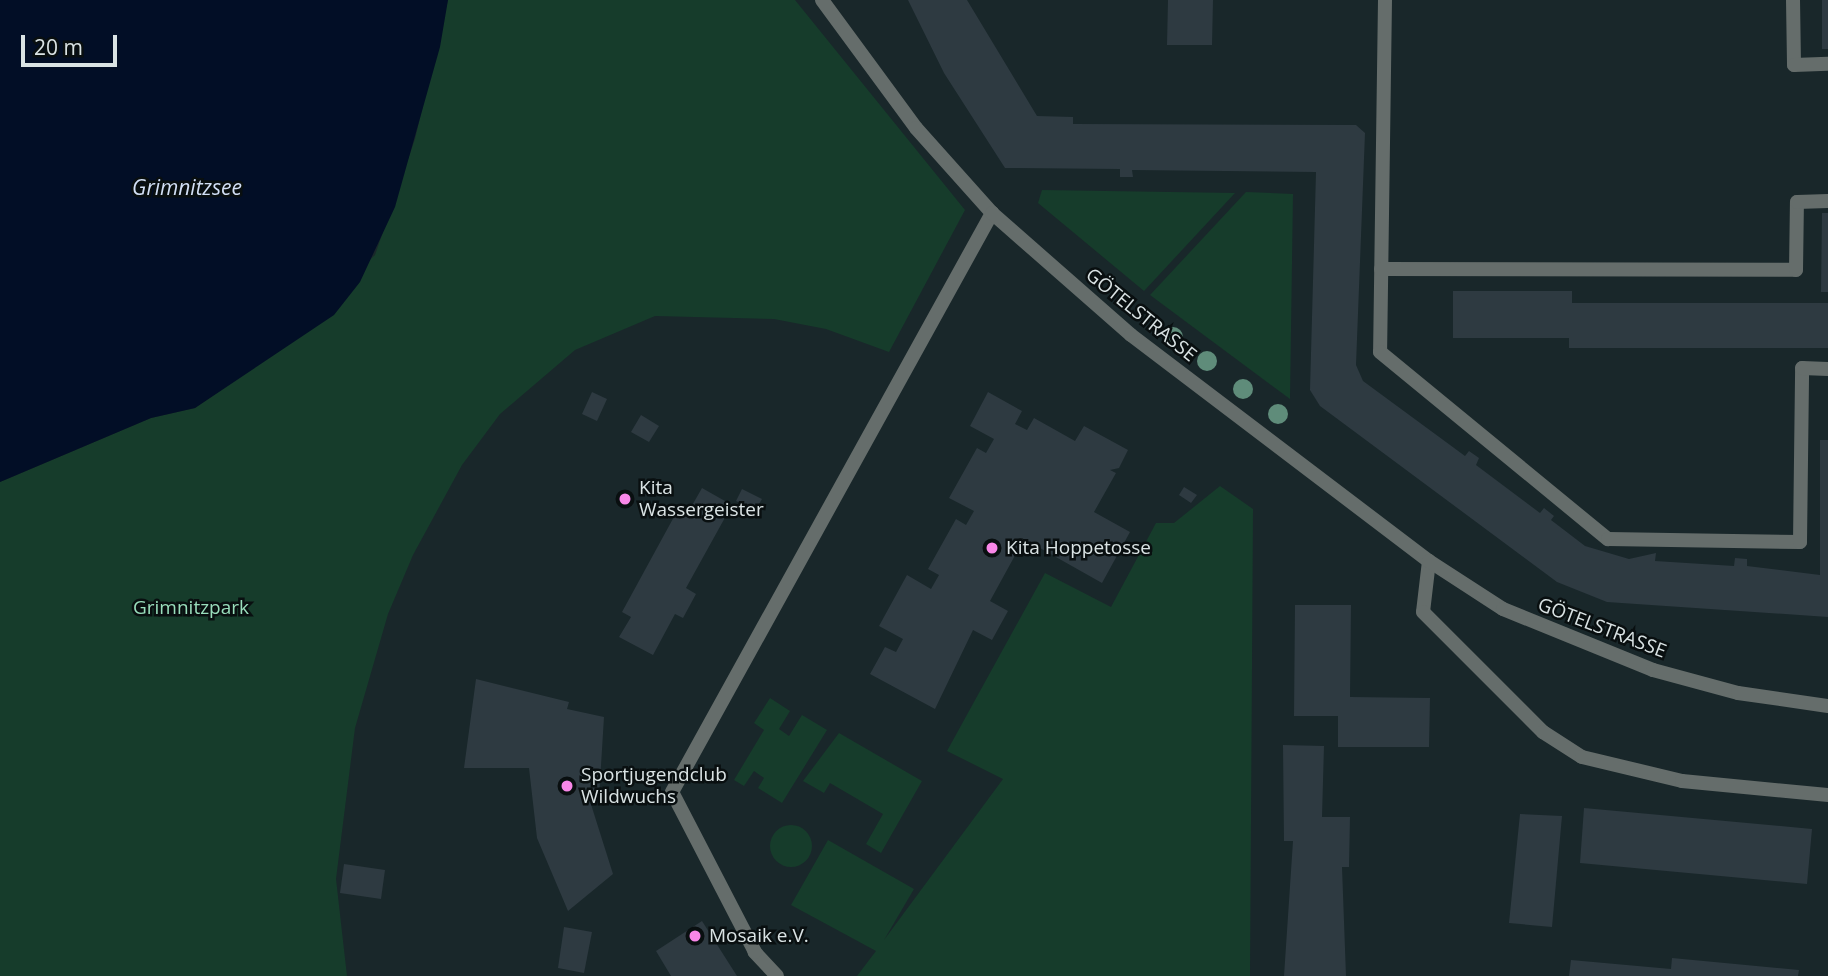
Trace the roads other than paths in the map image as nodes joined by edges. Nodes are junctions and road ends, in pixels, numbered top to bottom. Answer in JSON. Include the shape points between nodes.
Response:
{"nodes":[{"id":1,"x":822,"y":0,"type":"edge"},
{"id":2,"x":1385,"y":0,"type":"edge"},
{"id":3,"x":1793,"y":0,"type":"edge"},
{"id":4,"x":1828,"y":64,"type":"edge"},
{"id":5,"x":1828,"y":201,"type":"edge"},
{"id":6,"x":992,"y":213,"type":"junction"},
{"id":7,"x":1381,"y":269,"type":"junction"},
{"id":8,"x":1828,"y":369,"type":"edge"},
{"id":9,"x":1429,"y":561,"type":"junction"},
{"id":10,"x":1828,"y":706,"type":"edge"},
{"id":11,"x":1828,"y":795,"type":"edge"},
{"id":12,"x":777,"y":976,"type":"edge"}],
"edges":[{"from":1,"to":6,"type":"street","name":"GÖTELSTRASSE","via":[[916,128]]},
{"from":2,"to":7,"type":"street"},
{"from":3,"to":4,"type":"street","via":[[1794,65]]},
{"from":5,"to":7,"type":"street","via":[[1797,202],[1796,270]]},
{"from":6,"to":9,"type":"street","name":"GÖTELSTRASSE","via":[[1131,335]]},
{"from":6,"to":12,"type":"street","via":[[672,792],[755,952]]},
{"from":7,"to":8,"type":"street","via":[[1380,352],[1608,539],[1800,542],[1801,368]]},
{"from":9,"to":10,"type":"street","name":"GÖTELSTRASSE","via":[[1503,608],[1643,666],[1738,693]]},
{"from":9,"to":11,"type":"street","via":[[1423,612],[1542,732],[1582,757],[1682,781]]}]}
